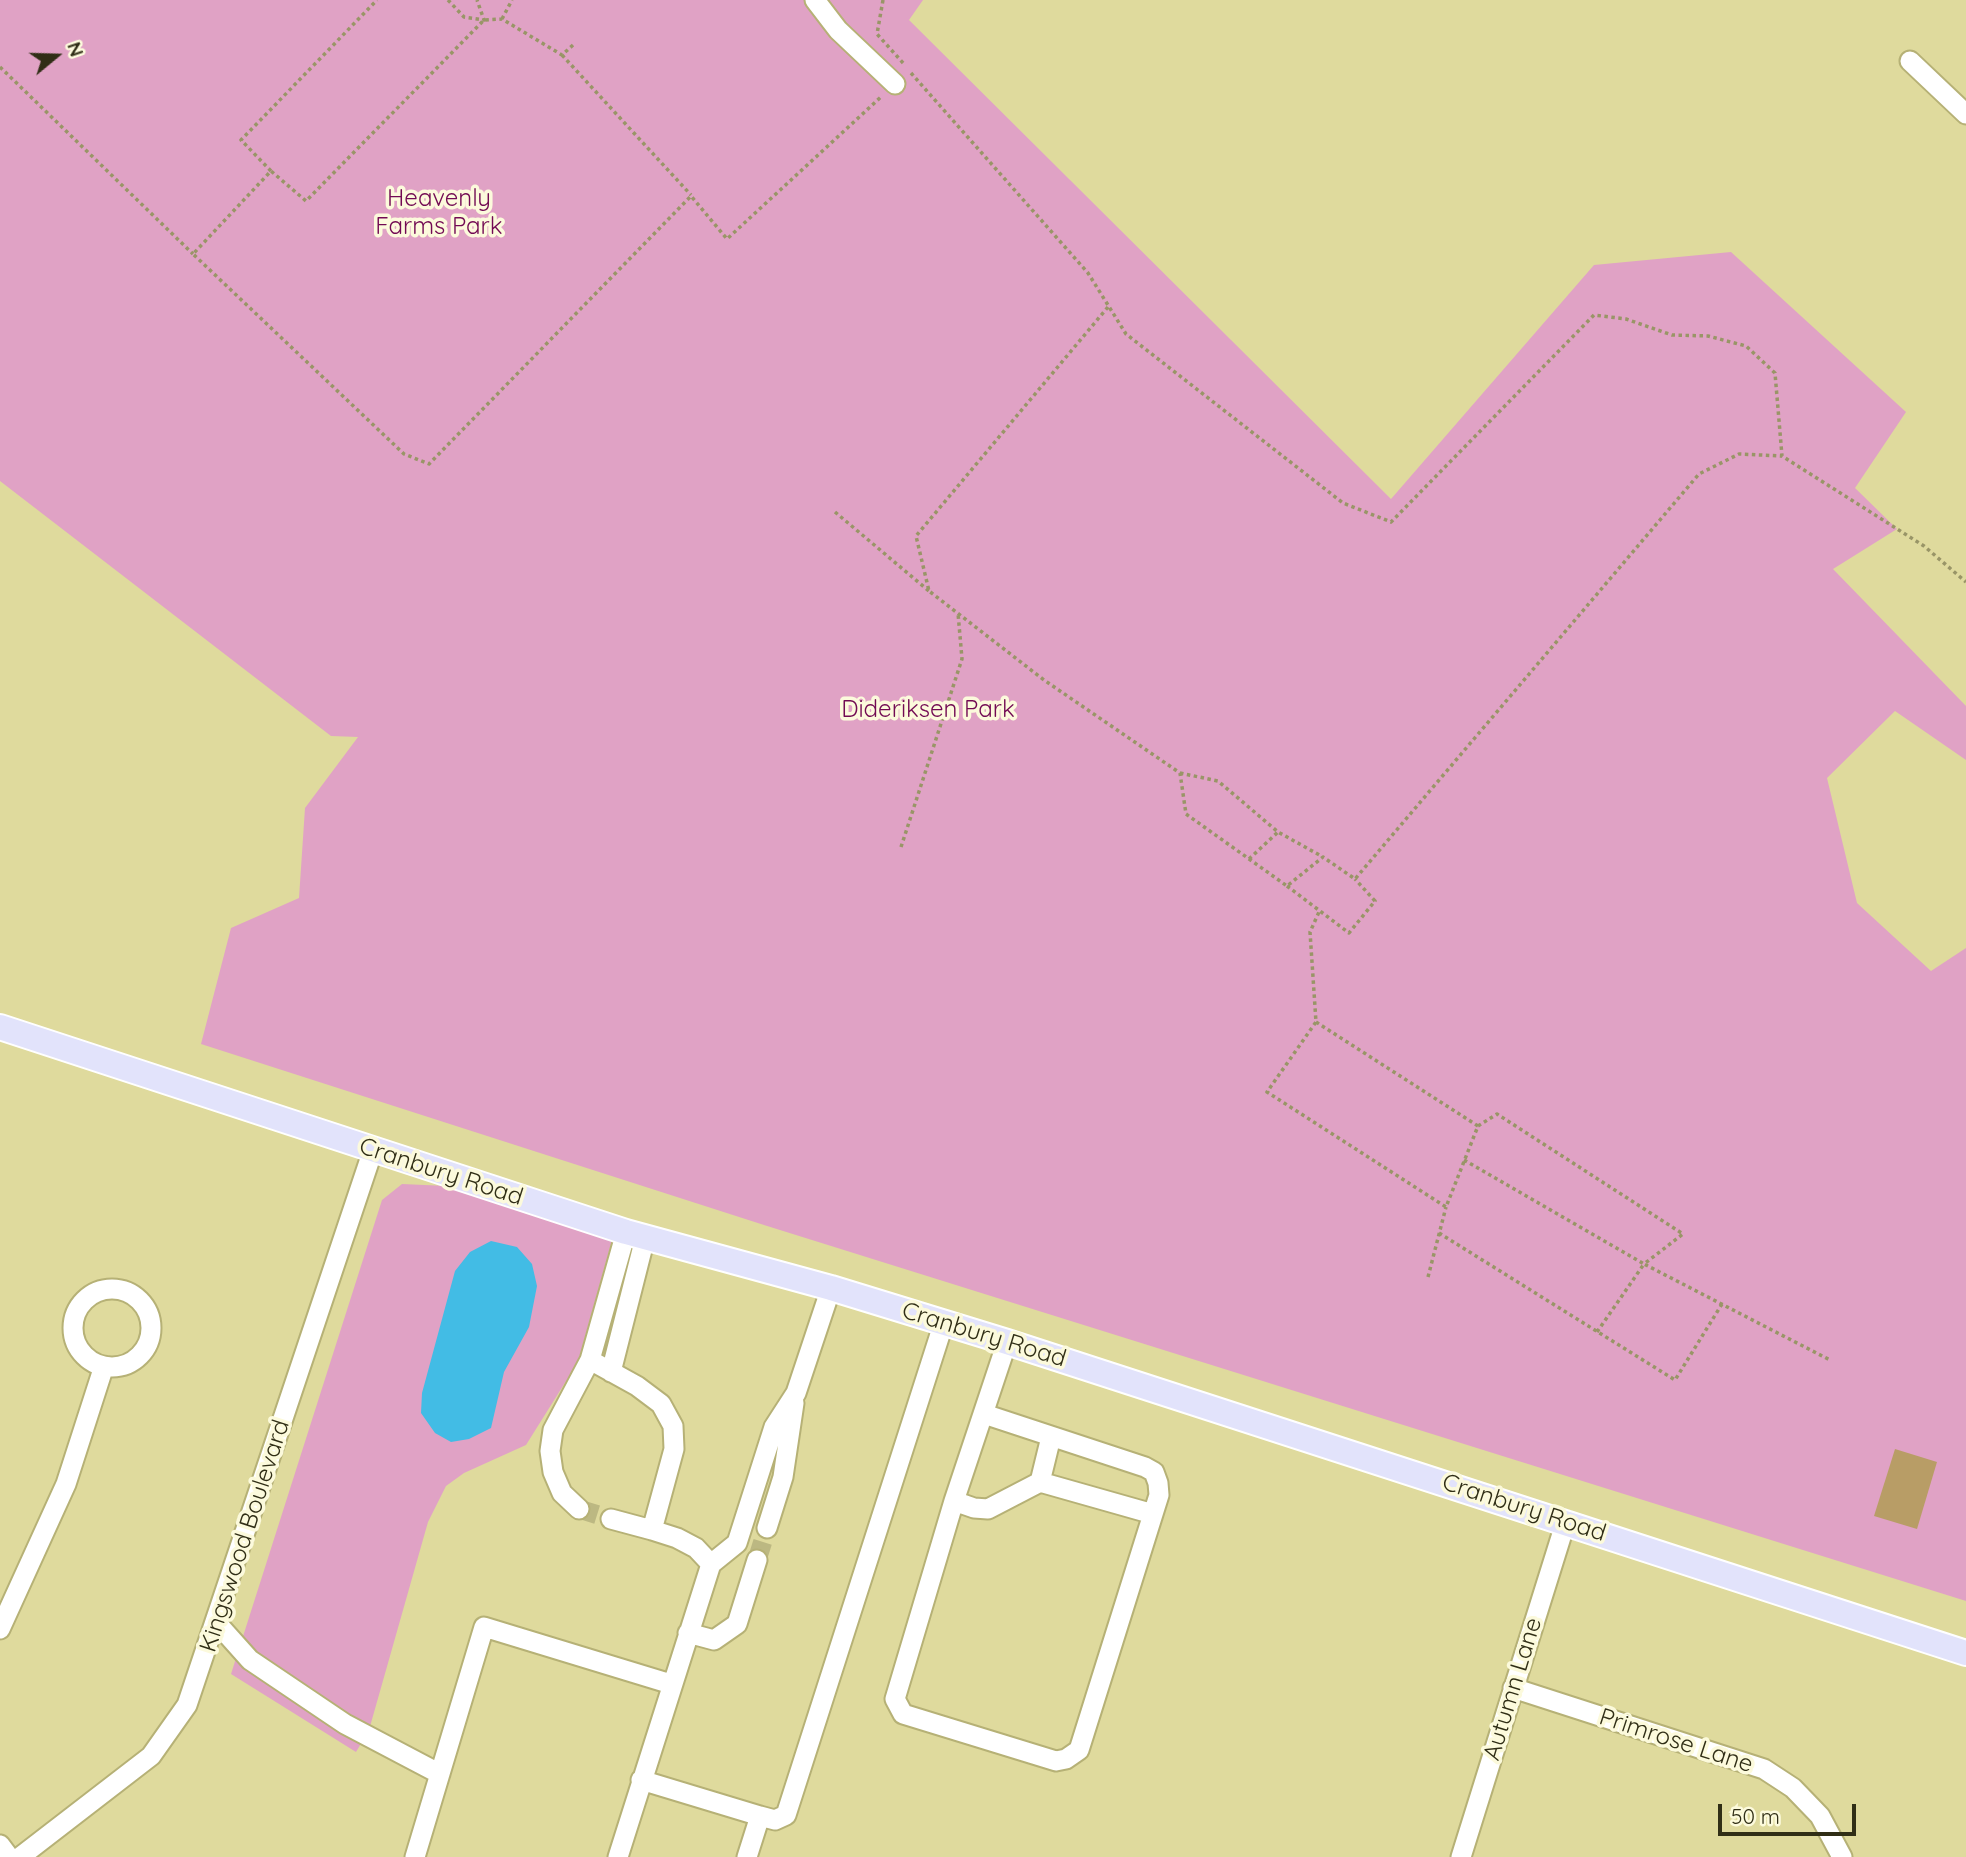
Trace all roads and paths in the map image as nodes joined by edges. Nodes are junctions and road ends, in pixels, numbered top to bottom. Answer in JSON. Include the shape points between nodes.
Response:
{"nodes":[{"id":1,"x":377,"y":0,"type":"edge"},
{"id":2,"x":448,"y":0,"type":"edge"},
{"id":3,"x":477,"y":0,"type":"edge"},
{"id":4,"x":512,"y":0,"type":"edge"},
{"id":5,"x":815,"y":0,"type":"edge"},
{"id":6,"x":883,"y":0,"type":"edge"},
{"id":7,"x":502,"y":19,"type":"junction"},
{"id":8,"x":484,"y":20,"type":"junction"},
{"id":9,"x":573,"y":45,"type":"dead end"},
{"id":10,"x":562,"y":55,"type":"junction"},
{"id":11,"x":1910,"y":61,"type":"dead end"},
{"id":12,"x":0,"y":67,"type":"edge"},
{"id":13,"x":902,"y":78,"type":"junction"},
{"id":14,"x":1966,"y":114,"type":"edge"},
{"id":15,"x":271,"y":171,"type":"junction"},
{"id":16,"x":691,"y":196,"type":"junction"},
{"id":17,"x":193,"y":254,"type":"junction"},
{"id":18,"x":1109,"y":306,"type":"junction"},
{"id":19,"x":1782,"y":456,"type":"junction"},
{"id":20,"x":835,"y":512,"type":"dead end"},
{"id":21,"x":1966,"y":582,"type":"edge"},
{"id":22,"x":929,"y":591,"type":"junction"},
{"id":23,"x":958,"y":613,"type":"junction"},
{"id":24,"x":1180,"y":774,"type":"junction"},
{"id":25,"x":1278,"y":832,"type":"junction"},
{"id":26,"x":901,"y":847,"type":"dead end"},
{"id":27,"x":1323,"y":857,"type":"junction"},
{"id":28,"x":1249,"y":859,"type":"junction"},
{"id":29,"x":1355,"y":879,"type":"junction"},
{"id":30,"x":1287,"y":886,"type":"junction"},
{"id":31,"x":1319,"y":912,"type":"junction"},
{"id":32,"x":1316,"y":1022,"type":"junction"},
{"id":33,"x":0,"y":1027,"type":"edge"},
{"id":34,"x":1478,"y":1126,"type":"junction"},
{"id":35,"x":373,"y":1150,"type":"junction"},
{"id":36,"x":1464,"y":1160,"type":"junction"},
{"id":37,"x":1446,"y":1207,"type":"junction"},
{"id":38,"x":1439,"y":1233,"type":"junction"},
{"id":39,"x":635,"y":1235,"type":"junction"},
{"id":40,"x":1644,"y":1264,"type":"junction"},
{"id":41,"x":1428,"y":1277,"type":"dead end"},
{"id":42,"x":831,"y":1288,"type":"junction"},
{"id":43,"x":1722,"y":1304,"type":"junction"},
{"id":44,"x":944,"y":1322,"type":"junction"},
{"id":45,"x":1597,"y":1332,"type":"junction"},
{"id":46,"x":1007,"y":1342,"type":"junction"},
{"id":47,"x":590,"y":1360,"type":"junction"},
{"id":48,"x":1830,"y":1360,"type":"dead end"},
{"id":49,"x":104,"y":1366,"type":"junction"},
{"id":50,"x":611,"y":1372,"type":"junction"},
{"id":51,"x":796,"y":1393,"type":"junction"},
{"id":52,"x":984,"y":1414,"type":"junction"},
{"id":53,"x":1051,"y":1437,"type":"junction"},
{"id":54,"x":1040,"y":1482,"type":"junction"},
{"id":55,"x":954,"y":1501,"type":"junction"},
{"id":56,"x":579,"y":1508,"type":"tunnel mouth"},
{"id":57,"x":1153,"y":1514,"type":"junction"},
{"id":58,"x":611,"y":1519,"type":"tunnel mouth"},
{"id":59,"x":1566,"y":1521,"type":"junction"},
{"id":60,"x":767,"y":1528,"type":"tunnel mouth"},
{"id":61,"x":652,"y":1530,"type":"junction"},
{"id":62,"x":757,"y":1560,"type":"tunnel mouth"},
{"id":63,"x":711,"y":1564,"type":"junction"},
{"id":64,"x":216,"y":1622,"type":"junction"},
{"id":65,"x":0,"y":1629,"type":"edge"},
{"id":66,"x":688,"y":1633,"type":"junction"},
{"id":67,"x":1966,"y":1653,"type":"edge"},
{"id":68,"x":671,"y":1684,"type":"junction"},
{"id":69,"x":1513,"y":1688,"type":"junction"},
{"id":70,"x":440,"y":1774,"type":"junction"},
{"id":71,"x":641,"y":1780,"type":"junction"},
{"id":72,"x":760,"y":1816,"type":"junction"},
{"id":73,"x":0,"y":1845,"type":"edge"},
{"id":74,"x":9,"y":1857,"type":"edge"},
{"id":75,"x":20,"y":1857,"type":"edge"},
{"id":76,"x":415,"y":1857,"type":"edge"},
{"id":77,"x":618,"y":1857,"type":"edge"},
{"id":78,"x":747,"y":1857,"type":"edge"},
{"id":79,"x":1461,"y":1857,"type":"edge"},
{"id":80,"x":1842,"y":1857,"type":"edge"}],
"edges":[{"from":1,"to":15,"type":"path","via":[[241,140]]},
{"from":2,"to":8,"type":"path","via":[[464,17]]},
{"from":3,"to":8,"type":"path"},
{"from":4,"to":7,"type":"path"},
{"from":5,"to":13,"type":"street","via":[[838,30]]},
{"from":6,"to":13,"type":"path","via":[[877,34]]},
{"from":7,"to":8,"type":"path"},
{"from":7,"to":10,"type":"path"},
{"from":8,"to":15,"type":"path","via":[[306,201]]},
{"from":9,"to":10,"type":"path"},
{"from":10,"to":16,"type":"path"},
{"from":11,"to":14,"type":"street"},
{"from":12,"to":17,"type":"path"},
{"from":13,"to":16,"type":"path","via":[[727,239]]},
{"from":13,"to":18,"type":"path","via":[[1088,273]]},
{"from":15,"to":17,"type":"path"},
{"from":16,"to":17,"type":"path","via":[[429,464],[404,454]]},
{"from":18,"to":19,"type":"path","via":[[1126,334],[1343,503],[1391,522],[1594,315],[1626,319],[1672,335],[1708,336],[1746,346],[1775,373]]},
{"from":18,"to":22,"type":"path","via":[[916,536]]},
{"from":19,"to":21,"type":"path","via":[[1924,546]]},
{"from":19,"to":29,"type":"path","via":[[1739,454],[1699,474]]},
{"from":20,"to":22,"type":"path"},
{"from":22,"to":23,"type":"path"},
{"from":23,"to":24,"type":"path","via":[[1044,680]]},
{"from":23,"to":26,"type":"path","via":[[962,659]]},
{"from":24,"to":25,"type":"path","via":[[1218,781]]},
{"from":24,"to":28,"type":"path","via":[[1186,814]]},
{"from":25,"to":27,"type":"path"},
{"from":25,"to":28,"type":"path"},
{"from":27,"to":29,"type":"path"},
{"from":27,"to":30,"type":"path"},
{"from":28,"to":30,"type":"path"},
{"from":29,"to":31,"type":"path","via":[[1375,901],[1349,933]]},
{"from":30,"to":31,"type":"path"},
{"from":31,"to":32,"type":"path","via":[[1310,932]]},
{"from":32,"to":34,"type":"path"},
{"from":32,"to":37,"type":"path","via":[[1267,1092]]},
{"from":33,"to":35,"type":"main road","name":"Cranbury Road"},
{"from":34,"to":36,"type":"path"},
{"from":34,"to":40,"type":"path","via":[[1497,1114],[1683,1234]]},
{"from":35,"to":39,"type":"main road","name":"Cranbury Road"},
{"from":35,"to":64,"type":"street","name":"Kingswood Boulevard"},
{"from":36,"to":37,"type":"path"},
{"from":36,"to":40,"type":"path"},
{"from":37,"to":38,"type":"path"},
{"from":38,"to":41,"type":"path"},
{"from":38,"to":45,"type":"path"},
{"from":39,"to":42,"type":"main road","name":"Cranbury Road"},
{"from":39,"to":47,"type":"street"},
{"from":39,"to":50,"type":"street"},
{"from":40,"to":43,"type":"path"},
{"from":40,"to":45,"type":"path"},
{"from":42,"to":44,"type":"main road","name":"Cranbury Road"},
{"from":42,"to":51,"type":"street"},
{"from":43,"to":45,"type":"path","via":[[1675,1380]]},
{"from":43,"to":48,"type":"path"},
{"from":44,"to":46,"type":"main road","name":"Cranbury Road"},
{"from":44,"to":72,"type":"street","via":[[786,1815],[775,1820]]},
{"from":46,"to":52,"type":"street"},
{"from":46,"to":59,"type":"main road","name":"Cranbury Road"},
{"from":47,"to":50,"type":"street"},
{"from":47,"to":56,"type":"street","via":[[553,1430],[550,1451],[562,1493]]},
{"from":49,"to":49,"type":"street","via":[[125,1365],[136,1359],[150,1339],[144,1305],[124,1291],[100,1291],[80,1306],[75,1317],[73,1329],[81,1352]]},
{"from":49,"to":65,"type":"street","via":[[66,1484]]},
{"from":50,"to":61,"type":"street","via":[[661,1404],[673,1426],[674,1449]]},
{"from":51,"to":60,"type":"street","via":[[783,1477]]},
{"from":51,"to":63,"type":"street","via":[[774,1427],[737,1544]]},
{"from":52,"to":53,"type":"street"},
{"from":52,"to":55,"type":"street"},
{"from":53,"to":54,"type":"street"},
{"from":53,"to":57,"type":"street","via":[[1154,1472],[1159,1495]]},
{"from":54,"to":55,"type":"street","via":[[988,1509]]},
{"from":54,"to":57,"type":"street"},
{"from":55,"to":57,"type":"street","via":[[896,1689],[897,1707],[903,1714],[1056,1761],[1079,1750]]},
{"from":58,"to":61,"type":"street"},
{"from":59,"to":67,"type":"main road","name":"Cranbury Road"},
{"from":59,"to":69,"type":"street","name":"Autumn Lane"},
{"from":61,"to":63,"type":"street","via":[[687,1543]]},
{"from":62,"to":66,"type":"street","via":[[737,1623],[714,1640]]},
{"from":63,"to":66,"type":"street"},
{"from":64,"to":70,"type":"street","via":[[250,1660],[345,1724]]},
{"from":64,"to":75,"type":"street","name":"Kingswood Boulevard","via":[[187,1705],[151,1756]]},
{"from":66,"to":68,"type":"street"},
{"from":68,"to":70,"type":"street","via":[[484,1627]]},
{"from":68,"to":71,"type":"street"},
{"from":69,"to":79,"type":"street","name":"Autumn Lane"},
{"from":69,"to":80,"type":"street","name":"Primrose Lane","via":[[1764,1769],[1793,1788],[1820,1816]]},
{"from":70,"to":76,"type":"street"},
{"from":71,"to":72,"type":"street"},
{"from":71,"to":77,"type":"street"},
{"from":72,"to":78,"type":"street"},
{"from":73,"to":74,"type":"street"}]}
